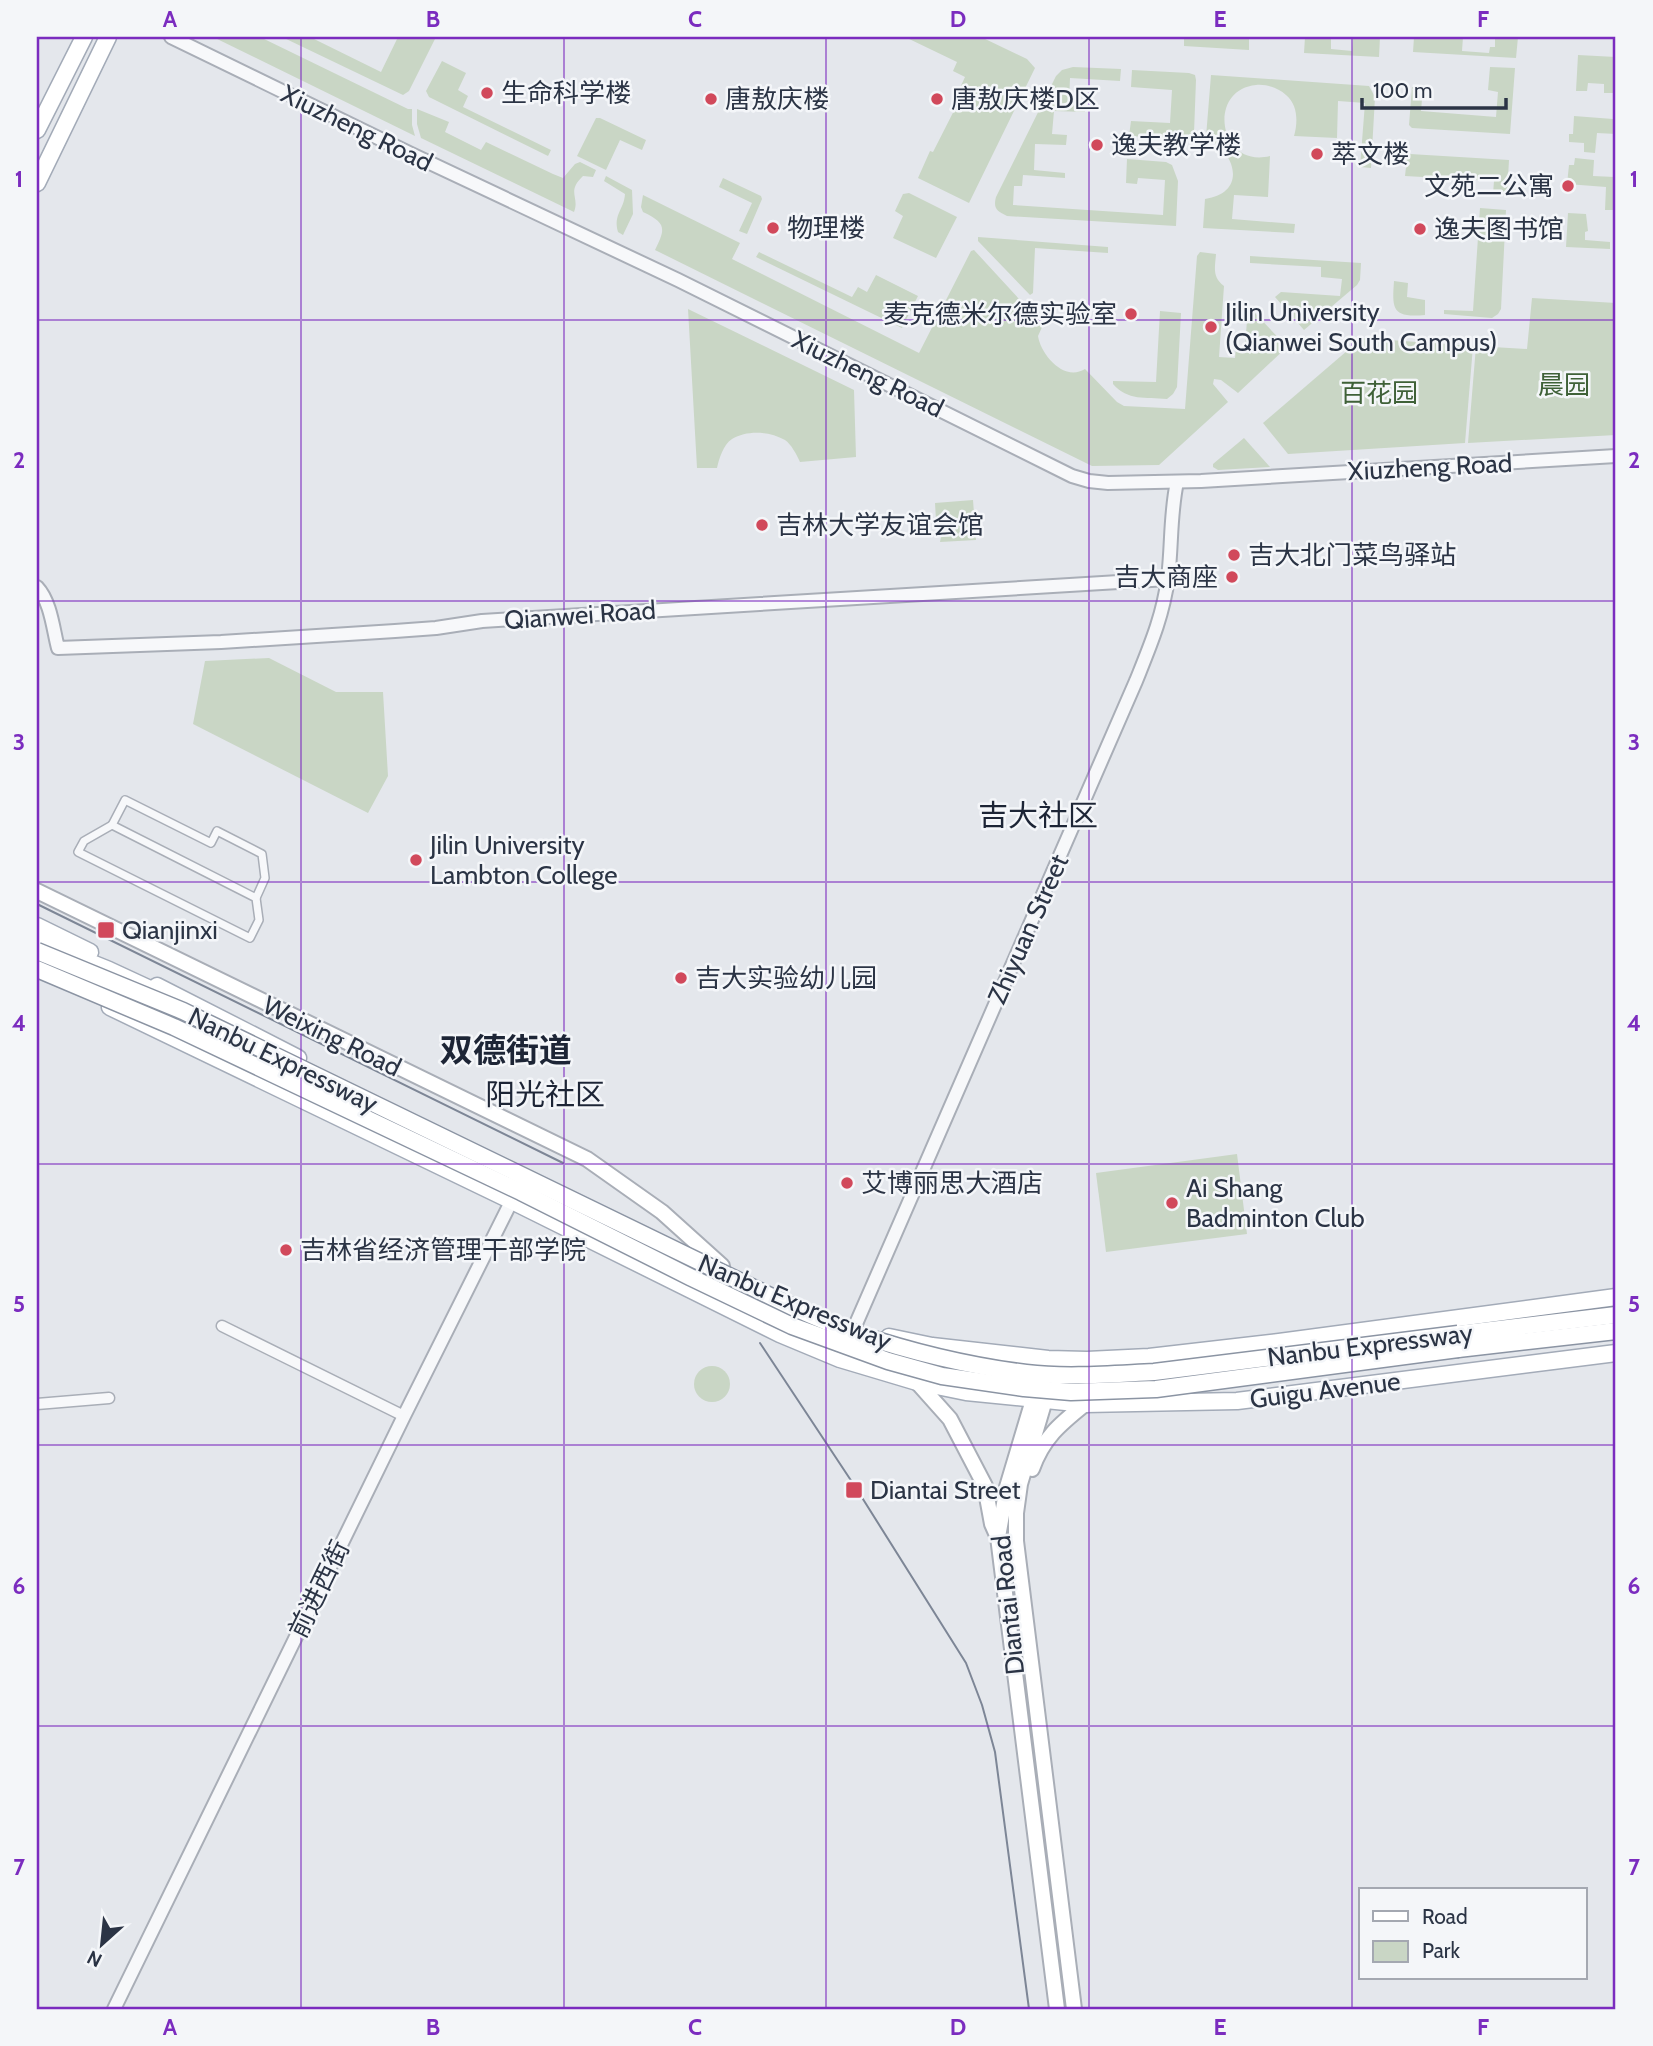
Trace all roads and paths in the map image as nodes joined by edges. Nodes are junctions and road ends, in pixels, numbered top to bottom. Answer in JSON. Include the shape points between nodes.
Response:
{"nodes":[{"id":1,"x":84,"y":37,"type":"edge"},
{"id":2,"x":108,"y":37,"type":"edge"},
{"id":3,"x":171,"y":37,"type":"edge"},
{"id":4,"x":37,"y":130,"type":"edge"},
{"id":5,"x":37,"y":183,"type":"edge"},
{"id":6,"x":1616,"y":456,"type":"edge"},
{"id":7,"x":1177,"y":482,"type":"junction"},
{"id":8,"x":1168,"y":579,"type":"junction"},
{"id":9,"x":37,"y":587,"type":"edge"},
{"id":10,"x":112,"y":825,"type":"junction"},
{"id":11,"x":37,"y":891,"type":"edge"},
{"id":12,"x":256,"y":898,"type":"junction"},
{"id":13,"x":37,"y":926,"type":"edge"},
{"id":14,"x":37,"y":941,"type":"edge"},
{"id":15,"x":37,"y":951,"type":"edge"},
{"id":16,"x":37,"y":969,"type":"edge"},
{"id":17,"x":37,"y":976,"type":"edge"},
{"id":18,"x":183,"y":1011,"type":"junction"},
{"id":19,"x":298,"y":1058,"type":"junction"},
{"id":20,"x":527,"y":1170,"type":"junction"},
{"id":21,"x":512,"y":1201,"type":"junction"},
{"id":22,"x":722,"y":1266,"type":"junction"},
{"id":23,"x":1616,"y":1297,"type":"edge"},
{"id":24,"x":1616,"y":1315,"type":"edge"},
{"id":25,"x":222,"y":1326,"type":"dead end"},
{"id":26,"x":855,"y":1326,"type":"junction"},
{"id":27,"x":1616,"y":1331,"type":"edge"},
{"id":28,"x":1458,"y":1342,"type":"junction"},
{"id":29,"x":1616,"y":1353,"type":"edge"},
{"id":30,"x":1048,"y":1359,"type":"junction"},
{"id":31,"x":917,"y":1382,"type":"junction"},
{"id":32,"x":109,"y":1398,"type":"dead end"},
{"id":33,"x":1039,"y":1399,"type":"junction"},
{"id":34,"x":37,"y":1404,"type":"edge"},
{"id":35,"x":1085,"y":1404,"type":"junction"},
{"id":36,"x":404,"y":1416,"type":"junction"},
{"id":37,"x":1016,"y":1513,"type":"junction"},
{"id":38,"x":998,"y":1537,"type":"junction"},
{"id":39,"x":114,"y":2009,"type":"edge"},
{"id":40,"x":1057,"y":2009,"type":"edge"},
{"id":41,"x":1074,"y":2009,"type":"edge"}],
"edges":[{"from":1,"to":4,"type":"main road"},
{"from":2,"to":5,"type":"main road"},
{"from":3,"to":7,"type":"street","name":"Xiuzheng Road","via":[[1072,476],[1108,483]]},
{"from":6,"to":7,"type":"street","name":"Xiuzheng Road"},
{"from":7,"to":8,"type":"street","name":"Zhiyuan Street"},
{"from":8,"to":9,"type":"street","name":"Qianwei Road","via":[[482,621],[221,642],[58,648]]},
{"from":8,"to":26,"type":"street","name":"Zhiyuan Street","via":[[1160,620],[1136,681]]},
{"from":10,"to":12,"type":"street"},
{"from":10,"to":12,"type":"street","via":[[125,800],[211,843],[217,831],[262,854],[265,878]]},
{"from":10,"to":12,"type":"street","via":[[83,841],[78,852],[250,938],[259,920]]},
{"from":11,"to":22,"type":"main road","name":"Weixing Road","via":[[587,1159],[662,1212]]},
{"from":13,"to":19,"type":"main road"},
{"from":14,"to":18,"type":"main road","bridge":true},
{"from":14,"to":19,"type":"main road","name":"Weixing Road"},
{"from":15,"to":18,"type":"main road","name":"Nanbu Expressway","bridge":true},
{"from":16,"to":28,"type":"main road","name":"Nanbu Expressway","bridge":true,"via":[[174,1027],[792,1326],[942,1376],[1071,1392],[1156,1389]]},
{"from":17,"to":21,"type":"main road"},
{"from":18,"to":28,"type":"main road","name":"Nanbu Expressway","bridge":true,"via":[[799,1310],[857,1334],[908,1348],[1027,1373],[1102,1375]]},
{"from":19,"to":20,"type":"main road","name":"Weixing Road"},
{"from":20,"to":21,"type":"street","name":"前进西街"},
{"from":20,"to":22,"type":"main road","name":"Weixing Road"},
{"from":21,"to":31,"type":"main road","via":[[780,1334],[840,1359]]},
{"from":21,"to":36,"type":"street","name":"前进西街"},
{"from":22,"to":26,"type":"main road","name":"Weixing Road"},
{"from":23,"to":30,"type":"main road","name":"Guigu Avenue","via":[[1162,1355]]},
{"from":24,"to":28,"type":"main road","name":"Nanbu Expressway"},
{"from":25,"to":36,"type":"street"},
{"from":26,"to":30,"type":"main road","name":"Weixing Road","via":[[932,1346]]},
{"from":27,"to":28,"type":"main road","name":"Nanbu Expressway"},
{"from":29,"to":35,"type":"main road","name":"Guigu Avenue","via":[[1237,1401]]},
{"from":30,"to":33,"type":"main road","name":"Diantai Road"},
{"from":31,"to":33,"type":"main road"},
{"from":31,"to":38,"type":"main road","via":[[950,1419],[985,1486]]},
{"from":32,"to":34,"type":"street"},
{"from":33,"to":35,"type":"main road","name":"Guigu Avenue"},
{"from":33,"to":37,"type":"main road","name":"Diantai Road"},
{"from":33,"to":38,"type":"main road","name":"Diantai Road","via":[[1007,1487]]},
{"from":35,"to":37,"type":"main road","via":[[1053,1430],[1035,1460]]},
{"from":36,"to":39,"type":"street","name":"前进西街"},
{"from":37,"to":41,"type":"main road","name":"Diantai Road"},
{"from":38,"to":40,"type":"main road","name":"Diantai Road"}]}
